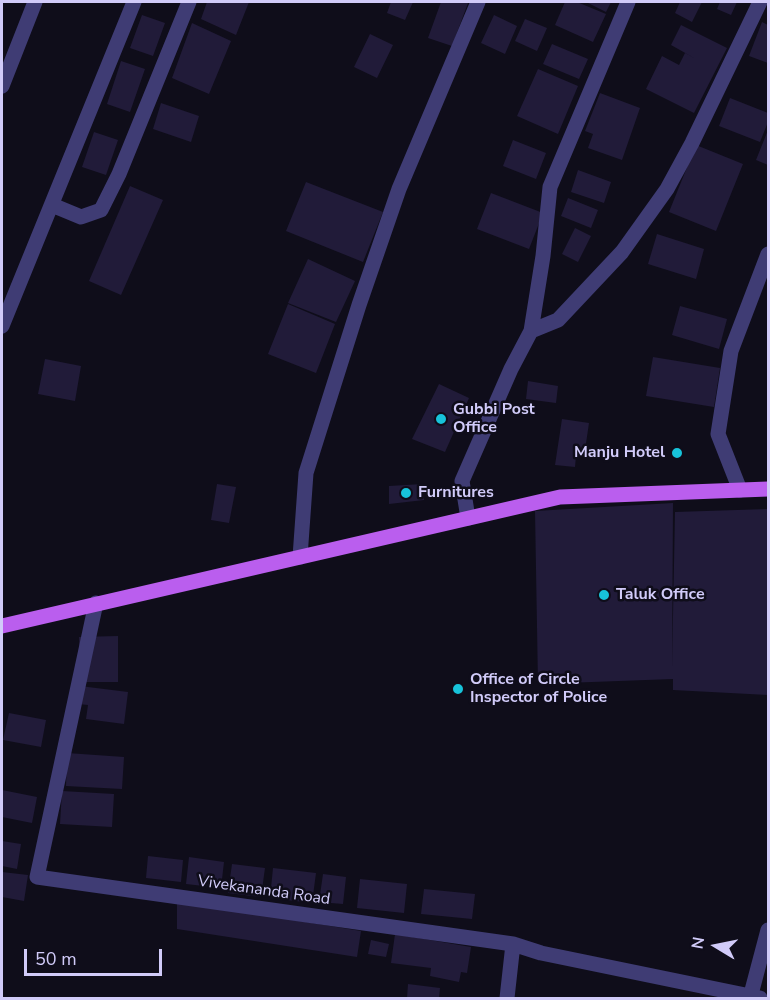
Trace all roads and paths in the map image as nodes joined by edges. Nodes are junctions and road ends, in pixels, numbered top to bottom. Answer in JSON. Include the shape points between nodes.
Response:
{"nodes":[{"id":1,"x":35,"y":2,"type":"edge"},
{"id":2,"x":134,"y":2,"type":"edge"},
{"id":3,"x":189,"y":2,"type":"edge"},
{"id":4,"x":478,"y":2,"type":"edge"},
{"id":5,"x":628,"y":2,"type":"edge"},
{"id":6,"x":759,"y":2,"type":"edge"},
{"id":7,"x":2,"y":86,"type":"edge"},
{"id":8,"x":52,"y":205,"type":"junction"},
{"id":9,"x":768,"y":254,"type":"edge"},
{"id":10,"x":2,"y":326,"type":"edge"},
{"id":11,"x":531,"y":331,"type":"junction"},
{"id":12,"x":768,"y":489,"type":"edge"},
{"id":13,"x":740,"y":490,"type":"junction"},
{"id":14,"x":468,"y":518,"type":"junction"},
{"id":15,"x":300,"y":557,"type":"junction"},
{"id":16,"x":96,"y":603,"type":"junction"},
{"id":17,"x":2,"y":626,"type":"edge"},
{"id":18,"x":768,"y":930,"type":"edge"},
{"id":19,"x":513,"y":944,"type":"junction"},
{"id":20,"x":754,"y":998,"type":"edge"},
{"id":21,"x":507,"y":999,"type":"edge"}],
"edges":[{"from":1,"to":7,"type":"street"},
{"from":2,"to":8,"type":"street"},
{"from":3,"to":8,"type":"street","via":[[101,210],[81,217]]},
{"from":4,"to":15,"type":"street","via":[[399,189],[359,305],[306,473]]},
{"from":5,"to":11,"type":"street","via":[[549,187]]},
{"from":6,"to":11,"type":"street","via":[[667,189],[622,252],[558,320]]},
{"from":8,"to":10,"type":"street"},
{"from":9,"to":13,"type":"street","via":[[731,351],[718,434]]},
{"from":11,"to":14,"type":"street","via":[[462,481]]},
{"from":12,"to":13,"type":"main road"},
{"from":13,"to":14,"type":"main road","via":[[560,497]]},
{"from":14,"to":15,"type":"main road"},
{"from":15,"to":16,"type":"main road"},
{"from":16,"to":17,"type":"main road"},
{"from":16,"to":19,"type":"street","name":"Vivekananda Road","via":[[37,877]]},
{"from":18,"to":20,"type":"street"},
{"from":19,"to":20,"type":"street","name":"Vivekananda Road"},
{"from":19,"to":21,"type":"street"}]}
